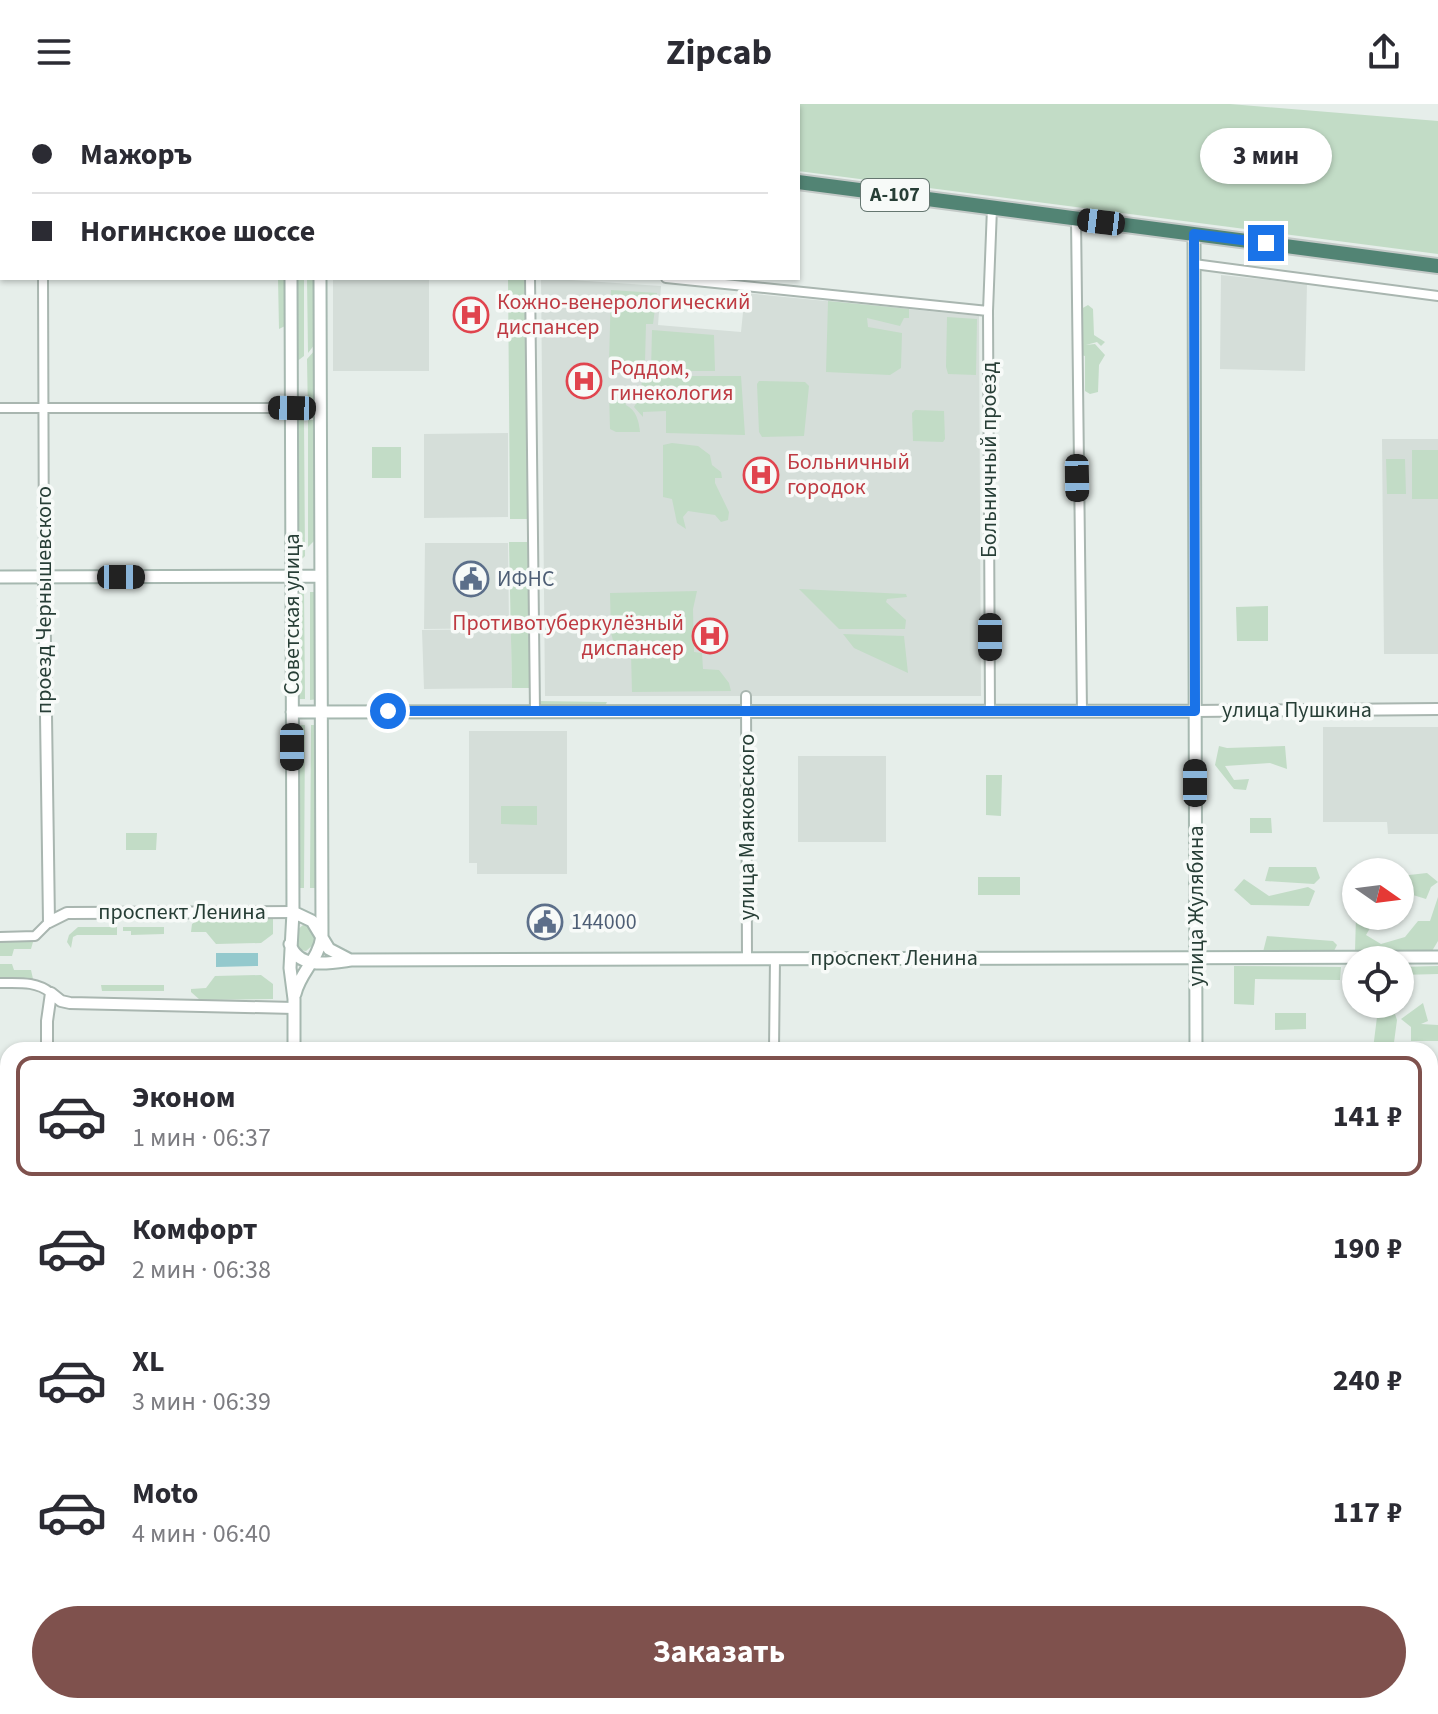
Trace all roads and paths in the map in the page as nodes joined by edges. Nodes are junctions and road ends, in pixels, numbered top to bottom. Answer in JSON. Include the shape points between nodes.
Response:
{"nodes":[{"id":1,"x":800,"y":182,"type":"edge"},
{"id":2,"x":992,"y":208,"type":"junction"},
{"id":3,"x":1076,"y":219,"type":"junction"},
{"id":4,"x":1194,"y":234,"type":"junction"},
{"id":5,"x":1194,"y":264,"type":"junction"},
{"id":6,"x":1438,"y":266,"type":"edge"},
{"id":7,"x":43,"y":280,"type":"edge"},
{"id":8,"x":291,"y":280,"type":"edge"},
{"id":9,"x":320,"y":280,"type":"edge"},
{"id":10,"x":530,"y":280,"type":"edge"},
{"id":11,"x":686,"y":280,"type":"edge"},
{"id":12,"x":1438,"y":296,"type":"edge"},
{"id":13,"x":988,"y":311,"type":"junction"},
{"id":14,"x":0,"y":408,"type":"edge"},
{"id":15,"x":43,"y":408,"type":"junction"},
{"id":16,"x":292,"y":408,"type":"junction"},
{"id":17,"x":291,"y":576,"type":"junction"},
{"id":18,"x":321,"y":576,"type":"junction"},
{"id":19,"x":0,"y":577,"type":"edge"},
{"id":20,"x":44,"y":577,"type":"junction"},
{"id":21,"x":746,"y":696,"type":"dead end"},
{"id":22,"x":1438,"y":709,"type":"edge"},
{"id":23,"x":535,"y":711,"type":"junction"},
{"id":24,"x":990,"y":711,"type":"junction"},
{"id":25,"x":1082,"y":711,"type":"junction"},
{"id":26,"x":1195,"y":711,"type":"junction"},
{"id":27,"x":292,"y":712,"type":"junction"},
{"id":28,"x":322,"y":712,"type":"junction"},
{"id":29,"x":746,"y":712,"type":"junction"},
{"id":30,"x":293,"y":912,"type":"junction"},
{"id":31,"x":312,"y":921,"type":"junction"},
{"id":32,"x":49,"y":922,"type":"junction"},
{"id":33,"x":292,"y":926,"type":"junction"},
{"id":34,"x":322,"y":936,"type":"junction"},
{"id":35,"x":0,"y":937,"type":"edge"},
{"id":36,"x":290,"y":944,"type":"junction"},
{"id":37,"x":1196,"y":957,"type":"junction"},
{"id":38,"x":1438,"y":957,"type":"edge"},
{"id":39,"x":775,"y":958,"type":"junction"},
{"id":40,"x":747,"y":959,"type":"junction"},
{"id":41,"x":351,"y":960,"type":"junction"},
{"id":42,"x":312,"y":962,"type":"junction"},
{"id":43,"x":0,"y":983,"type":"edge"},
{"id":44,"x":51,"y":993,"type":"junction"},
{"id":45,"x":294,"y":1003,"type":"junction"},
{"id":46,"x":47,"y":1042,"type":"edge"},
{"id":47,"x":294,"y":1042,"type":"edge"},
{"id":48,"x":774,"y":1042,"type":"edge"},
{"id":49,"x":1196,"y":1042,"type":"edge"}],
"edges":[{"from":1,"to":2,"type":"highway","number":"А-107"},
{"from":2,"to":3,"type":"highway","number":"А-107"},
{"from":2,"to":13,"type":"street","name":"Больничный проезд"},
{"from":3,"to":4,"type":"highway","number":"А-107"},
{"from":3,"to":25,"type":"street"},
{"from":4,"to":5,"type":"main road","name":"улица Жулябина"},
{"from":4,"to":6,"type":"highway","number":"А-107"},
{"from":5,"to":12,"type":"street"},
{"from":5,"to":26,"type":"main road","name":"улица Жулябина"},
{"from":7,"to":15,"type":"street","name":"проезд Чернышевского"},
{"from":8,"to":16,"type":"main road","name":"Советская улица"},
{"from":9,"to":18,"type":"main road","name":"Советская улица"},
{"from":10,"to":23,"type":"street"},
{"from":11,"to":13,"type":"street"},
{"from":13,"to":24,"type":"street","name":"Больничный проезд"},
{"from":14,"to":15,"type":"street"},
{"from":15,"to":16,"type":"street"},
{"from":15,"to":20,"type":"street","name":"проезд Чернышевского"},
{"from":16,"to":17,"type":"main road","name":"Советская улица"},
{"from":17,"to":18,"type":"main road"},
{"from":17,"to":20,"type":"main road"},
{"from":17,"to":27,"type":"main road","name":"Советская улица"},
{"from":18,"to":28,"type":"main road","name":"Советская улица"},
{"from":19,"to":20,"type":"main road"},
{"from":20,"to":32,"type":"street","name":"проезд Чернышевского"},
{"from":21,"to":29,"type":"street","name":"улица Маяковского"},
{"from":22,"to":26,"type":"street","name":"улица Пушкина"},
{"from":23,"to":28,"type":"main road","name":"улица Пушкина"},
{"from":23,"to":29,"type":"main road","name":"улица Пушкина"},
{"from":24,"to":25,"type":"main road","name":"улица Пушкина"},
{"from":24,"to":29,"type":"main road","name":"улица Пушкина"},
{"from":25,"to":26,"type":"main road","name":"улица Пушкина"},
{"from":26,"to":37,"type":"main road","name":"улица Жулябина"},
{"from":27,"to":28,"type":"main road","name":"улица Пушкина"},
{"from":27,"to":30,"type":"main road","name":"Советская улица"},
{"from":28,"to":34,"type":"main road","name":"Советская улица"},
{"from":29,"to":40,"type":"street","name":"улица Маяковского"},
{"from":30,"to":31,"type":"main road","name":"проспект Ленина"},
{"from":30,"to":32,"type":"street","name":"проспект Ленина","via":[[67,913]]},
{"from":30,"to":33,"type":"main road","name":"Советская улица"},
{"from":31,"to":33,"type":"main road"},
{"from":31,"to":34,"type":"main road"},
{"from":32,"to":35,"type":"street","name":"проспект Ленина","via":[[35,936]]},
{"from":33,"to":36,"type":"main road","name":"Советская улица"},
{"from":34,"to":41,"type":"main road","via":[[329,949]]},
{"from":34,"to":42,"type":"main road"},
{"from":36,"to":42,"type":"main road","name":"проспект Ленина","via":[[299,959]]},
{"from":36,"to":45,"type":"main road","name":"Советская улица"},
{"from":37,"to":38,"type":"main road","name":"проспект Ленина"},
{"from":37,"to":39,"type":"main road","name":"проспект Ленина"},
{"from":37,"to":49,"type":"main road","name":"улица Жулябина"},
{"from":39,"to":40,"type":"main road","name":"проспект Ленина"},
{"from":39,"to":48,"type":"street"},
{"from":40,"to":41,"type":"main road","name":"проспект Ленина"},
{"from":41,"to":42,"type":"main road","name":"проспект Ленина"},
{"from":42,"to":45,"type":"main road","name":"Советская улица"},
{"from":43,"to":44,"type":"street","via":[[40,985]]},
{"from":44,"to":45,"type":"street","via":[[70,1003]]},
{"from":44,"to":46,"type":"street"},
{"from":45,"to":47,"type":"main road","name":"Советская улица"}]}
